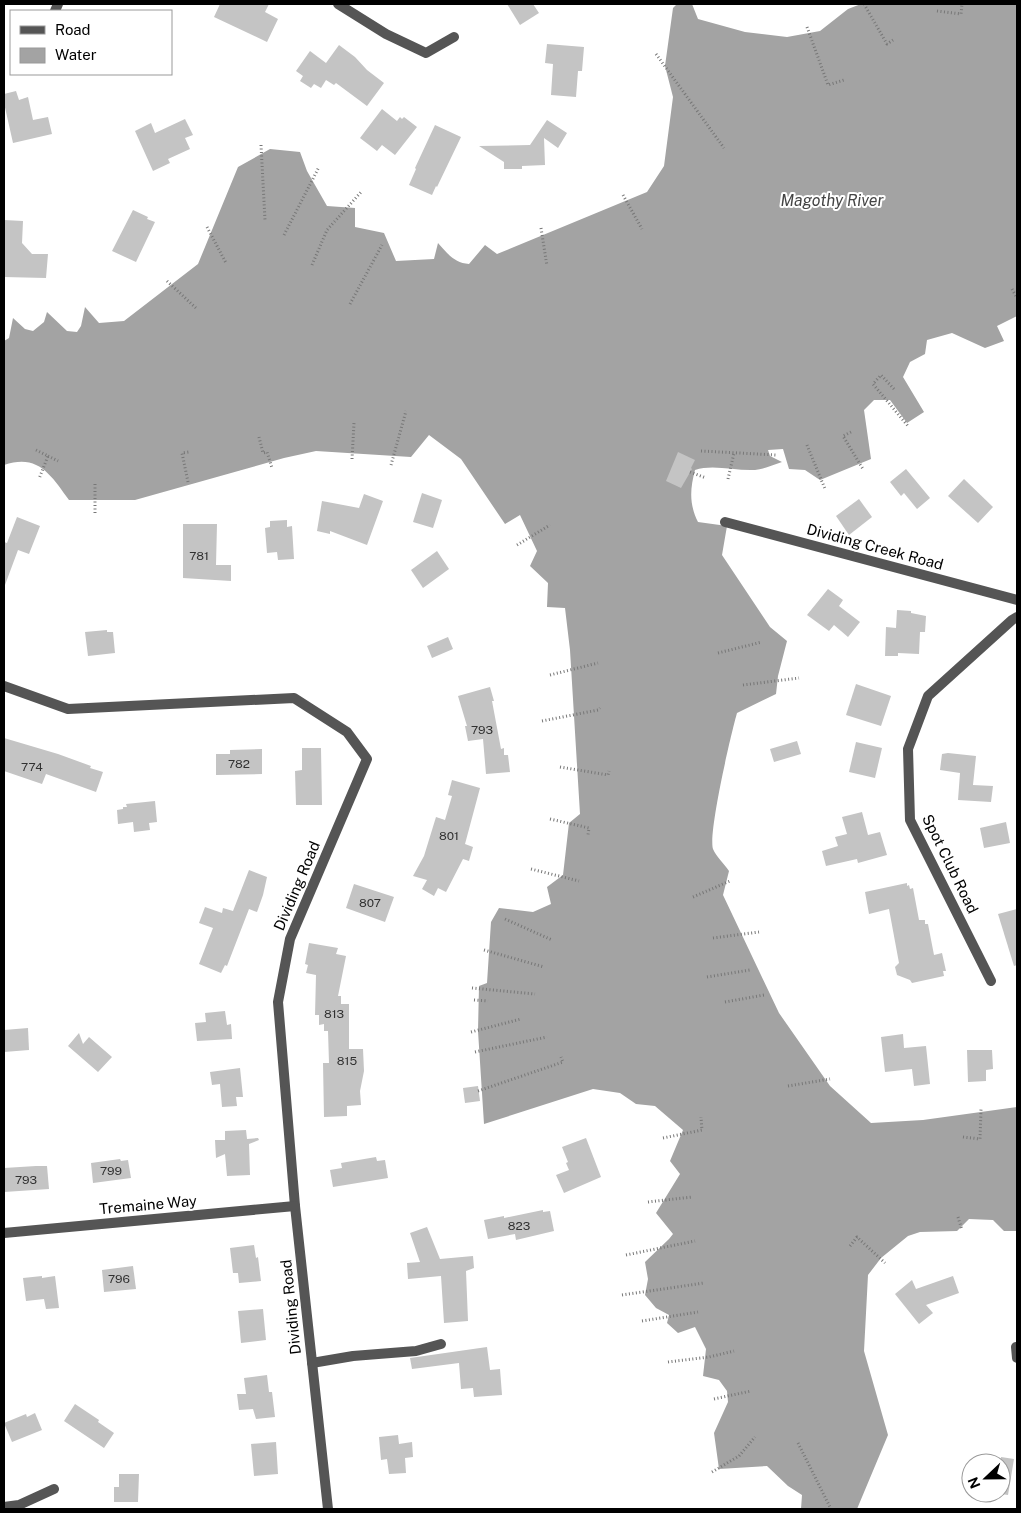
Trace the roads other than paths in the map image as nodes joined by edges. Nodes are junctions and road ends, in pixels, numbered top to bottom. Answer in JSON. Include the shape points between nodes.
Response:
{"nodes":[{"id":1,"x":338,"y":4,"type":"edge"},
{"id":2,"x":454,"y":37,"type":"dead end"},
{"id":3,"x":725,"y":522,"type":"dead end"},
{"id":4,"x":1017,"y":600,"type":"edge"},
{"id":5,"x":1017,"y":617,"type":"edge"},
{"id":6,"x":4,"y":686,"type":"edge"},
{"id":7,"x":991,"y":980,"type":"dead end"},
{"id":8,"x":294,"y":1206,"type":"junction"},
{"id":9,"x":4,"y":1234,"type":"edge"},
{"id":10,"x":441,"y":1344,"type":"dead end"},
{"id":11,"x":1016,"y":1347,"type":"dead end"},
{"id":12,"x":1017,"y":1358,"type":"edge"},
{"id":13,"x":312,"y":1362,"type":"junction"},
{"id":14,"x":54,"y":1489,"type":"dead end"},
{"id":15,"x":4,"y":1507,"type":"edge"},
{"id":16,"x":328,"y":1509,"type":"edge"}],
"edges":[{"from":1,"to":2,"type":"street","via":[[386,34],[426,53]]},
{"from":3,"to":4,"type":"street","name":"Dividing Creek Road"},
{"from":5,"to":7,"type":"street","name":"Spot Club Road","via":[[928,696],[908,749],[910,820]]},
{"from":6,"to":8,"type":"street","name":"Dividing Road","via":[[68,709],[294,698],[347,732],[367,760],[290,939],[278,1002]]},
{"from":8,"to":9,"type":"street","name":"Tremaine Way"},
{"from":8,"to":13,"type":"street","name":"Dividing Road"},
{"from":10,"to":13,"type":"street","via":[[416,1351]]},
{"from":11,"to":12,"type":"street"},
{"from":13,"to":16,"type":"street","name":"Dividing Road"},
{"from":14,"to":15,"type":"street","via":[[19,1505]]}]}
